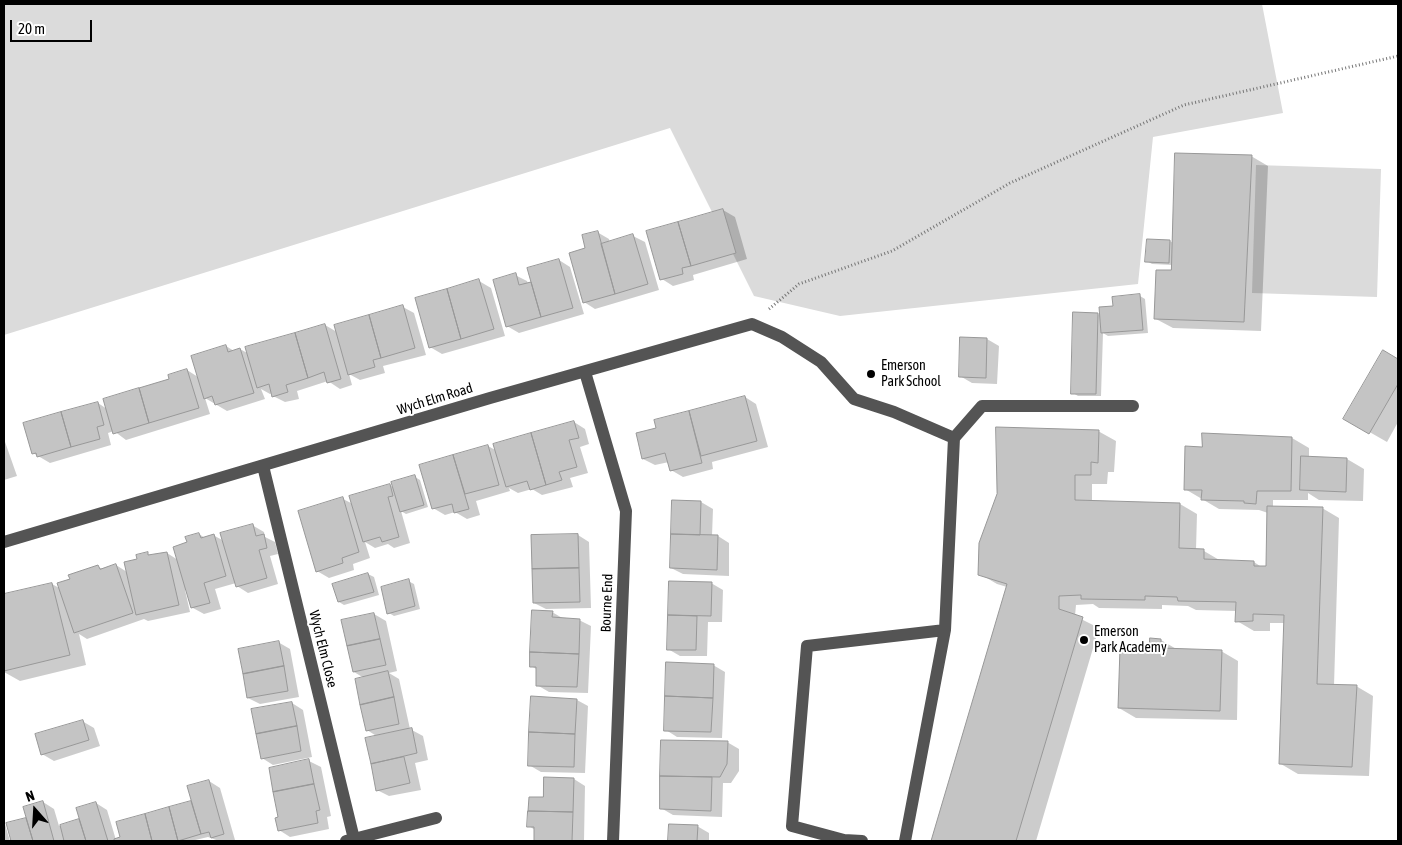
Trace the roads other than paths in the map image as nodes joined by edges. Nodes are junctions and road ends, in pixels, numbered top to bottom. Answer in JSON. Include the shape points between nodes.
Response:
{"nodes":[{"id":1,"x":585,"y":372,"type":"junction"},
{"id":2,"x":1133,"y":406,"type":"dead end"},
{"id":3,"x":954,"y":438,"type":"junction"},
{"id":4,"x":263,"y":466,"type":"junction"},
{"id":5,"x":4,"y":542,"type":"edge"},
{"id":6,"x":945,"y":630,"type":"junction"},
{"id":7,"x":436,"y":818,"type":"dead end"},
{"id":8,"x":350,"y":840,"type":"edge"},
{"id":9,"x":613,"y":841,"type":"edge"},
{"id":10,"x":862,"y":841,"type":"edge"},
{"id":11,"x":905,"y":841,"type":"edge"}],
"edges":[{"from":1,"to":3,"type":"street","name":"Wych Elm Road","via":[[752,324],[782,337],[821,362],[854,399]]},
{"from":1,"to":4,"type":"street","name":"Wych Elm Road"},
{"from":1,"to":9,"type":"street","name":"Bourne End","via":[[626,512]]},
{"from":2,"to":3,"type":"street","via":[[982,406]]},
{"from":3,"to":6,"type":"street"},
{"from":4,"to":5,"type":"street","name":"Wych Elm Road"},
{"from":4,"to":8,"type":"street","name":"Wych Elm Close"},
{"from":6,"to":10,"type":"street","via":[[807,646],[792,826],[844,840]]},
{"from":6,"to":11,"type":"street"},
{"from":7,"to":8,"type":"street","name":"Wych Elm Close"}]}
